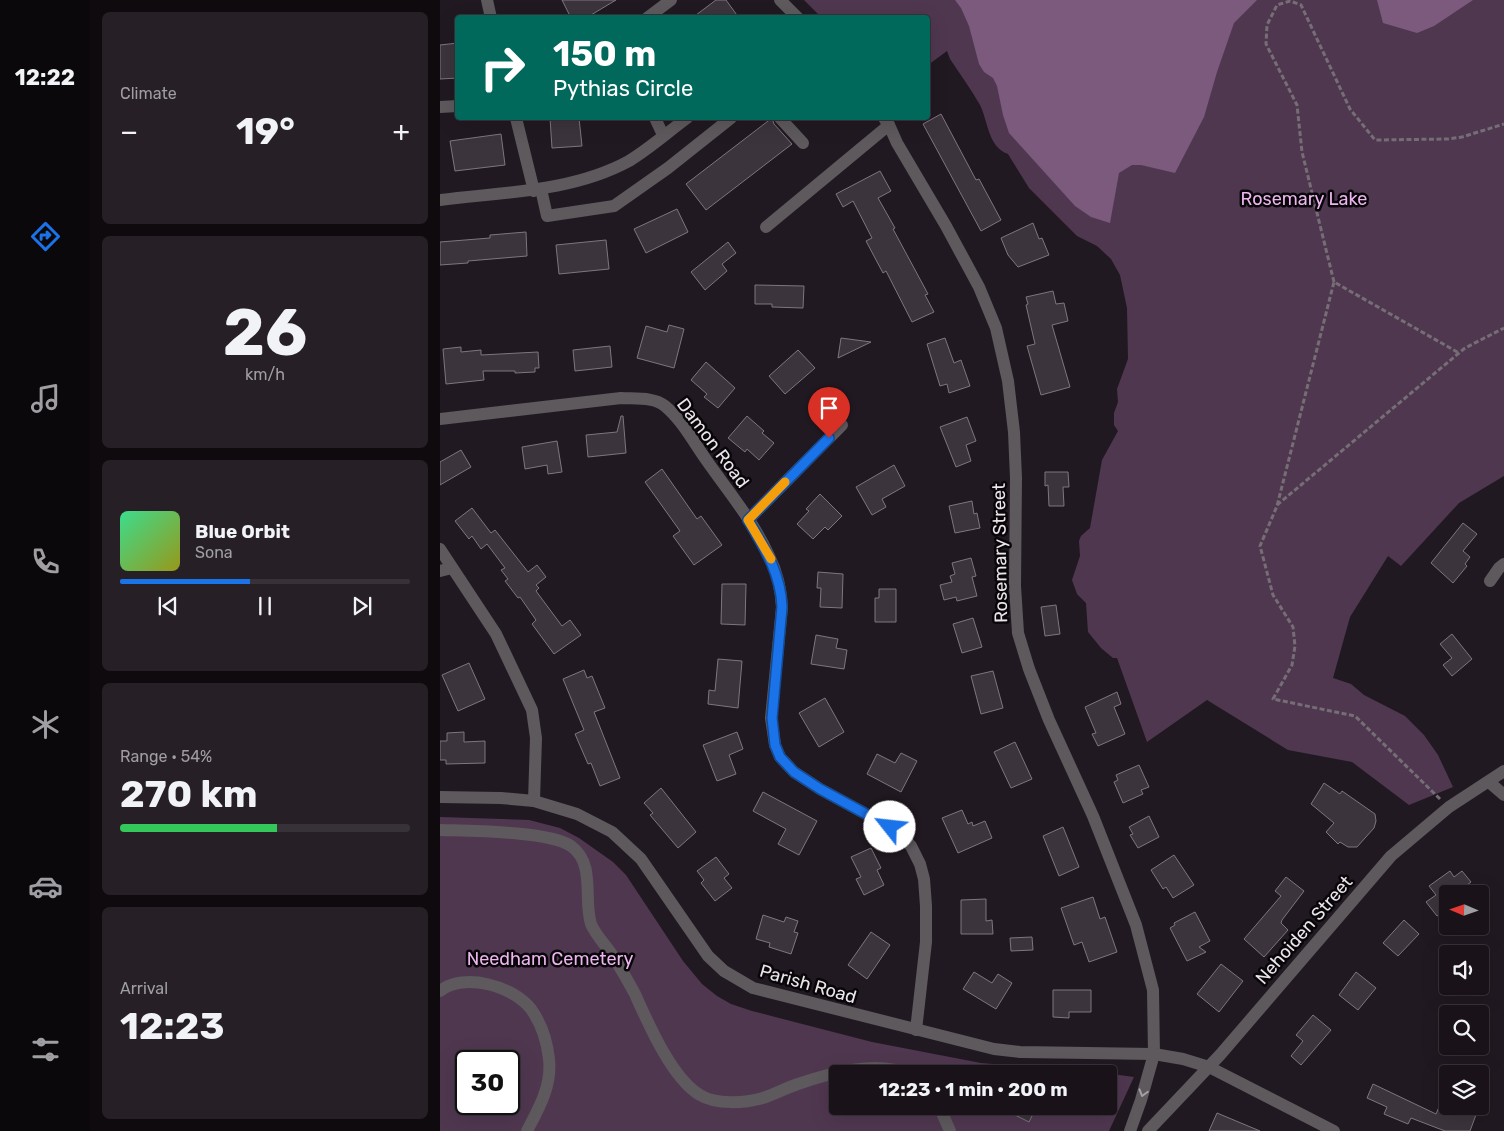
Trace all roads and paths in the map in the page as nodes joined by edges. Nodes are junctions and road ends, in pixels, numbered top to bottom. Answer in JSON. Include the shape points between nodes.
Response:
{"nodes":[{"id":1,"x":486,"y":0,"type":"edge"},
{"id":2,"x":671,"y":0,"type":"edge"},
{"id":3,"x":780,"y":0,"type":"edge"},
{"id":4,"x":491,"y":15,"type":"edge"},
{"id":5,"x":651,"y":15,"type":"edge"},
{"id":6,"x":795,"y":15,"type":"edge"},
{"id":7,"x":455,"y":106,"type":"edge"},
{"id":8,"x":440,"y":108,"type":"edge"},
{"id":9,"x":517,"y":120,"type":"edge"},
{"id":10,"x":656,"y":120,"type":"edge"},
{"id":11,"x":683,"y":120,"type":"edge"},
{"id":12,"x":728,"y":120,"type":"edge"},
{"id":13,"x":782,"y":120,"type":"edge"},
{"id":14,"x":887,"y":121,"type":"edge"},
{"id":15,"x":1504,"y":124,"type":"edge"},
{"id":16,"x":663,"y":136,"type":"junction"},
{"id":17,"x":803,"y":143,"type":"dead end"},
{"id":18,"x":537,"y":190,"type":"junction"},
{"id":19,"x":440,"y":200,"type":"edge"},
{"id":20,"x":766,"y":228,"type":"dead end"},
{"id":21,"x":1334,"y":282,"type":"junction"},
{"id":22,"x":1504,"y":328,"type":"edge"},
{"id":23,"x":1459,"y":353,"type":"junction"},
{"id":24,"x":440,"y":419,"type":"edge"},
{"id":25,"x":842,"y":425,"type":"dead end"},
{"id":26,"x":1277,"y":506,"type":"junction"},
{"id":27,"x":748,"y":520,"type":"junction"},
{"id":28,"x":440,"y":549,"type":"edge"},
{"id":29,"x":1504,"y":564,"type":"edge"},
{"id":30,"x":446,"y":570,"type":"edge"},
{"id":31,"x":1490,"y":581,"type":"dead end"},
{"id":32,"x":1504,"y":771,"type":"edge"},
{"id":33,"x":1489,"y":782,"type":"junction"},
{"id":34,"x":1504,"y":795,"type":"edge"},
{"id":35,"x":440,"y":797,"type":"edge"},
{"id":36,"x":534,"y":801,"type":"junction"},
{"id":37,"x":1449,"y":807,"type":"junction"},
{"id":38,"x":440,"y":830,"type":"edge"},
{"id":39,"x":440,"y":991,"type":"edge"},
{"id":40,"x":916,"y":1030,"type":"junction"},
{"id":41,"x":1154,"y":1054,"type":"junction"},
{"id":42,"x":1209,"y":1067,"type":"junction"},
{"id":43,"x":829,"y":1076,"type":"edge"},
{"id":44,"x":943,"y":1115,"type":"edge"},
{"id":45,"x":527,"y":1131,"type":"edge"},
{"id":46,"x":950,"y":1131,"type":"edge"},
{"id":47,"x":1130,"y":1131,"type":"edge"},
{"id":48,"x":1148,"y":1131,"type":"edge"},
{"id":49,"x":1334,"y":1131,"type":"edge"}],
"edges":[{"from":1,"to":4,"type":"street"},
{"from":2,"to":5,"type":"street"},
{"from":3,"to":6,"type":"street"},
{"from":7,"to":8,"type":"street"},
{"from":9,"to":18,"type":"street"},
{"from":10,"to":16,"type":"street"},
{"from":11,"to":16,"type":"street"},
{"from":12,"to":18,"type":"street","via":[[614,206],[547,216]]},
{"from":13,"to":17,"type":"street"},
{"from":14,"to":20,"type":"street"},
{"from":14,"to":41,"type":"street","name":"Rosemary Street","via":[[979,287],[996,328],[1008,381],[1014,432],[1018,633],[1049,720],[1093,816],[1136,925],[1153,990]]},
{"from":15,"to":21,"type":"path","via":[[1448,139],[1375,140],[1350,109],[1301,5],[1290,1],[1277,5],[1267,25],[1266,44],[1297,105],[1302,152]]},
{"from":16,"to":18,"type":"street","via":[[630,160],[602,173]]},
{"from":18,"to":19,"type":"street"},
{"from":21,"to":23,"type":"path"},
{"from":21,"to":26,"type":"path"},
{"from":22,"to":23,"type":"path"},
{"from":23,"to":26,"type":"path"},
{"from":24,"to":27,"type":"street","name":"Damon Road","via":[[621,398],[649,399],[665,406],[683,426]]},
{"from":25,"to":27,"type":"street"},
{"from":26,"to":37,"type":"path","via":[[1260,546],[1273,595],[1293,627],[1295,646],[1292,665],[1273,699],[1356,716]]},
{"from":27,"to":40,"type":"street","name":"Damon Road","via":[[768,554],[782,596],[772,718],[780,757],[794,772],[896,832],[911,846],[920,864],[924,879],[926,942]]},
{"from":28,"to":30,"type":"street"},
{"from":29,"to":31,"type":"street"},
{"from":30,"to":36,"type":"street","via":[[496,634],[532,710],[536,738]]},
{"from":32,"to":33,"type":"street","name":"Nehoiden Street"},
{"from":33,"to":34,"type":"street"},
{"from":33,"to":37,"type":"street","name":"Nehoiden Street"},
{"from":35,"to":36,"type":"street","name":"Parish Road"},
{"from":36,"to":40,"type":"street","name":"Parish Road","via":[[577,814],[612,832],[641,859],[708,956],[724,971],[753,988]]},
{"from":37,"to":42,"type":"street","name":"Nehoiden Street","via":[[1391,856]]},
{"from":38,"to":43,"type":"street","via":[[544,837],[564,842],[576,851],[587,873],[587,902],[599,938],[615,958],[675,1069],[698,1094],[720,1101],[750,1101]]},
{"from":39,"to":45,"type":"street","via":[[459,982],[488,984],[508,992],[530,1009],[544,1034],[549,1074],[543,1100]]},
{"from":40,"to":41,"type":"street","name":"Parish Road","via":[[1007,1051]]},
{"from":41,"to":42,"type":"street","name":"Parish Road"},
{"from":41,"to":47,"type":"street","name":"Rosemary Street","one_way":true},
{"from":42,"to":48,"type":"street","name":"Nehoiden Street"},
{"from":42,"to":49,"type":"street","name":"Parish Road"},
{"from":44,"to":46,"type":"street"}]}
